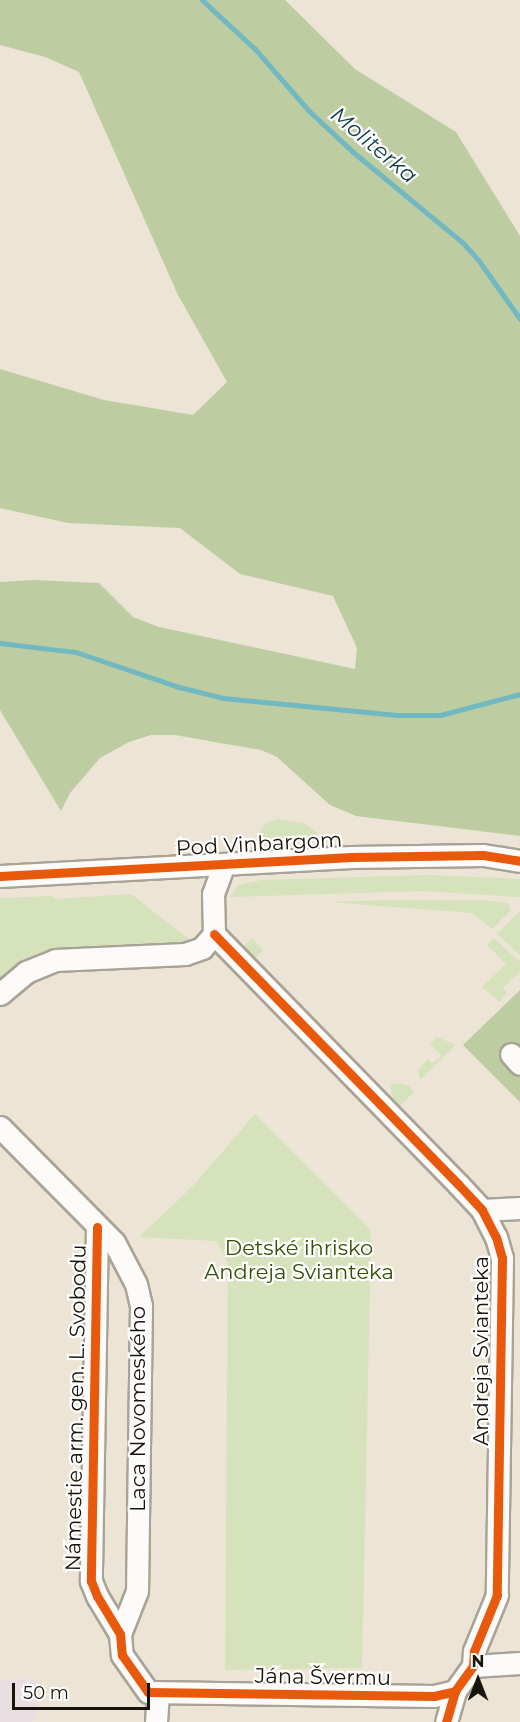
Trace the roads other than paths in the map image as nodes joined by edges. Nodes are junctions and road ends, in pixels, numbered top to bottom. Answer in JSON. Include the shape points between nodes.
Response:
{"nodes":[{"id":1,"x":520,"y":861,"type":"edge"},
{"id":2,"x":224,"y":864,"type":"junction"},
{"id":3,"x":0,"y":876,"type":"edge"},
{"id":4,"x":214,"y":934,"type":"junction"},
{"id":5,"x":0,"y":994,"type":"edge"},
{"id":6,"x":0,"y":1127,"type":"edge"},
{"id":7,"x":482,"y":1209,"type":"junction"},
{"id":8,"x":520,"y":1209,"type":"edge"},
{"id":9,"x":97,"y":1227,"type":"junction"},
{"id":10,"x":511,"y":1365,"type":"edge"},
{"id":11,"x":121,"y":1644,"type":"junction"},
{"id":12,"x":520,"y":1663,"type":"edge"},
{"id":13,"x":473,"y":1665,"type":"junction"},
{"id":14,"x":455,"y":1690,"type":"junction"},
{"id":15,"x":158,"y":1692,"type":"junction"},
{"id":16,"x":156,"y":1722,"type":"edge"},
{"id":17,"x":446,"y":1722,"type":"edge"}],
"edges":[{"from":1,"to":2,"type":"street","name":"Pod Vinbargom","via":[[483,855]]},
{"from":2,"to":3,"type":"street","name":"Pod Vinbargom"},
{"from":2,"to":4,"type":"street","via":[[213,894]]},
{"from":4,"to":5,"type":"street","via":[[202,948],[185,954],[55,960],[26,972]]},
{"from":4,"to":7,"type":"street","name":"Andreja Svianteka"},
{"from":6,"to":9,"type":"street","name":"Laca Novomeského"},
{"from":7,"to":8,"type":"street"},
{"from":7,"to":10,"type":"street","name":"Andreja Svianteka","via":[[502,1258]]},
{"from":9,"to":11,"type":"street","name":"Námestie arm. gen. L. Svobodu","via":[[91,1581]]},
{"from":9,"to":11,"type":"street","name":"Laca Novomeského","via":[[114,1242],[136,1284],[141,1306],[136,1591]]},
{"from":10,"to":13,"type":"street","name":"Andreja Svianteka","via":[[497,1595],[474,1651]]},
{"from":11,"to":15,"type":"street","via":[[147,1692]]},
{"from":12,"to":13,"type":"street"},
{"from":13,"to":14,"type":"street","name":"Andreja Svianteka"},
{"from":14,"to":15,"type":"street","name":"Jána Švermu","via":[[434,1696]]},
{"from":14,"to":17,"type":"street"},
{"from":15,"to":16,"type":"street"}]}
